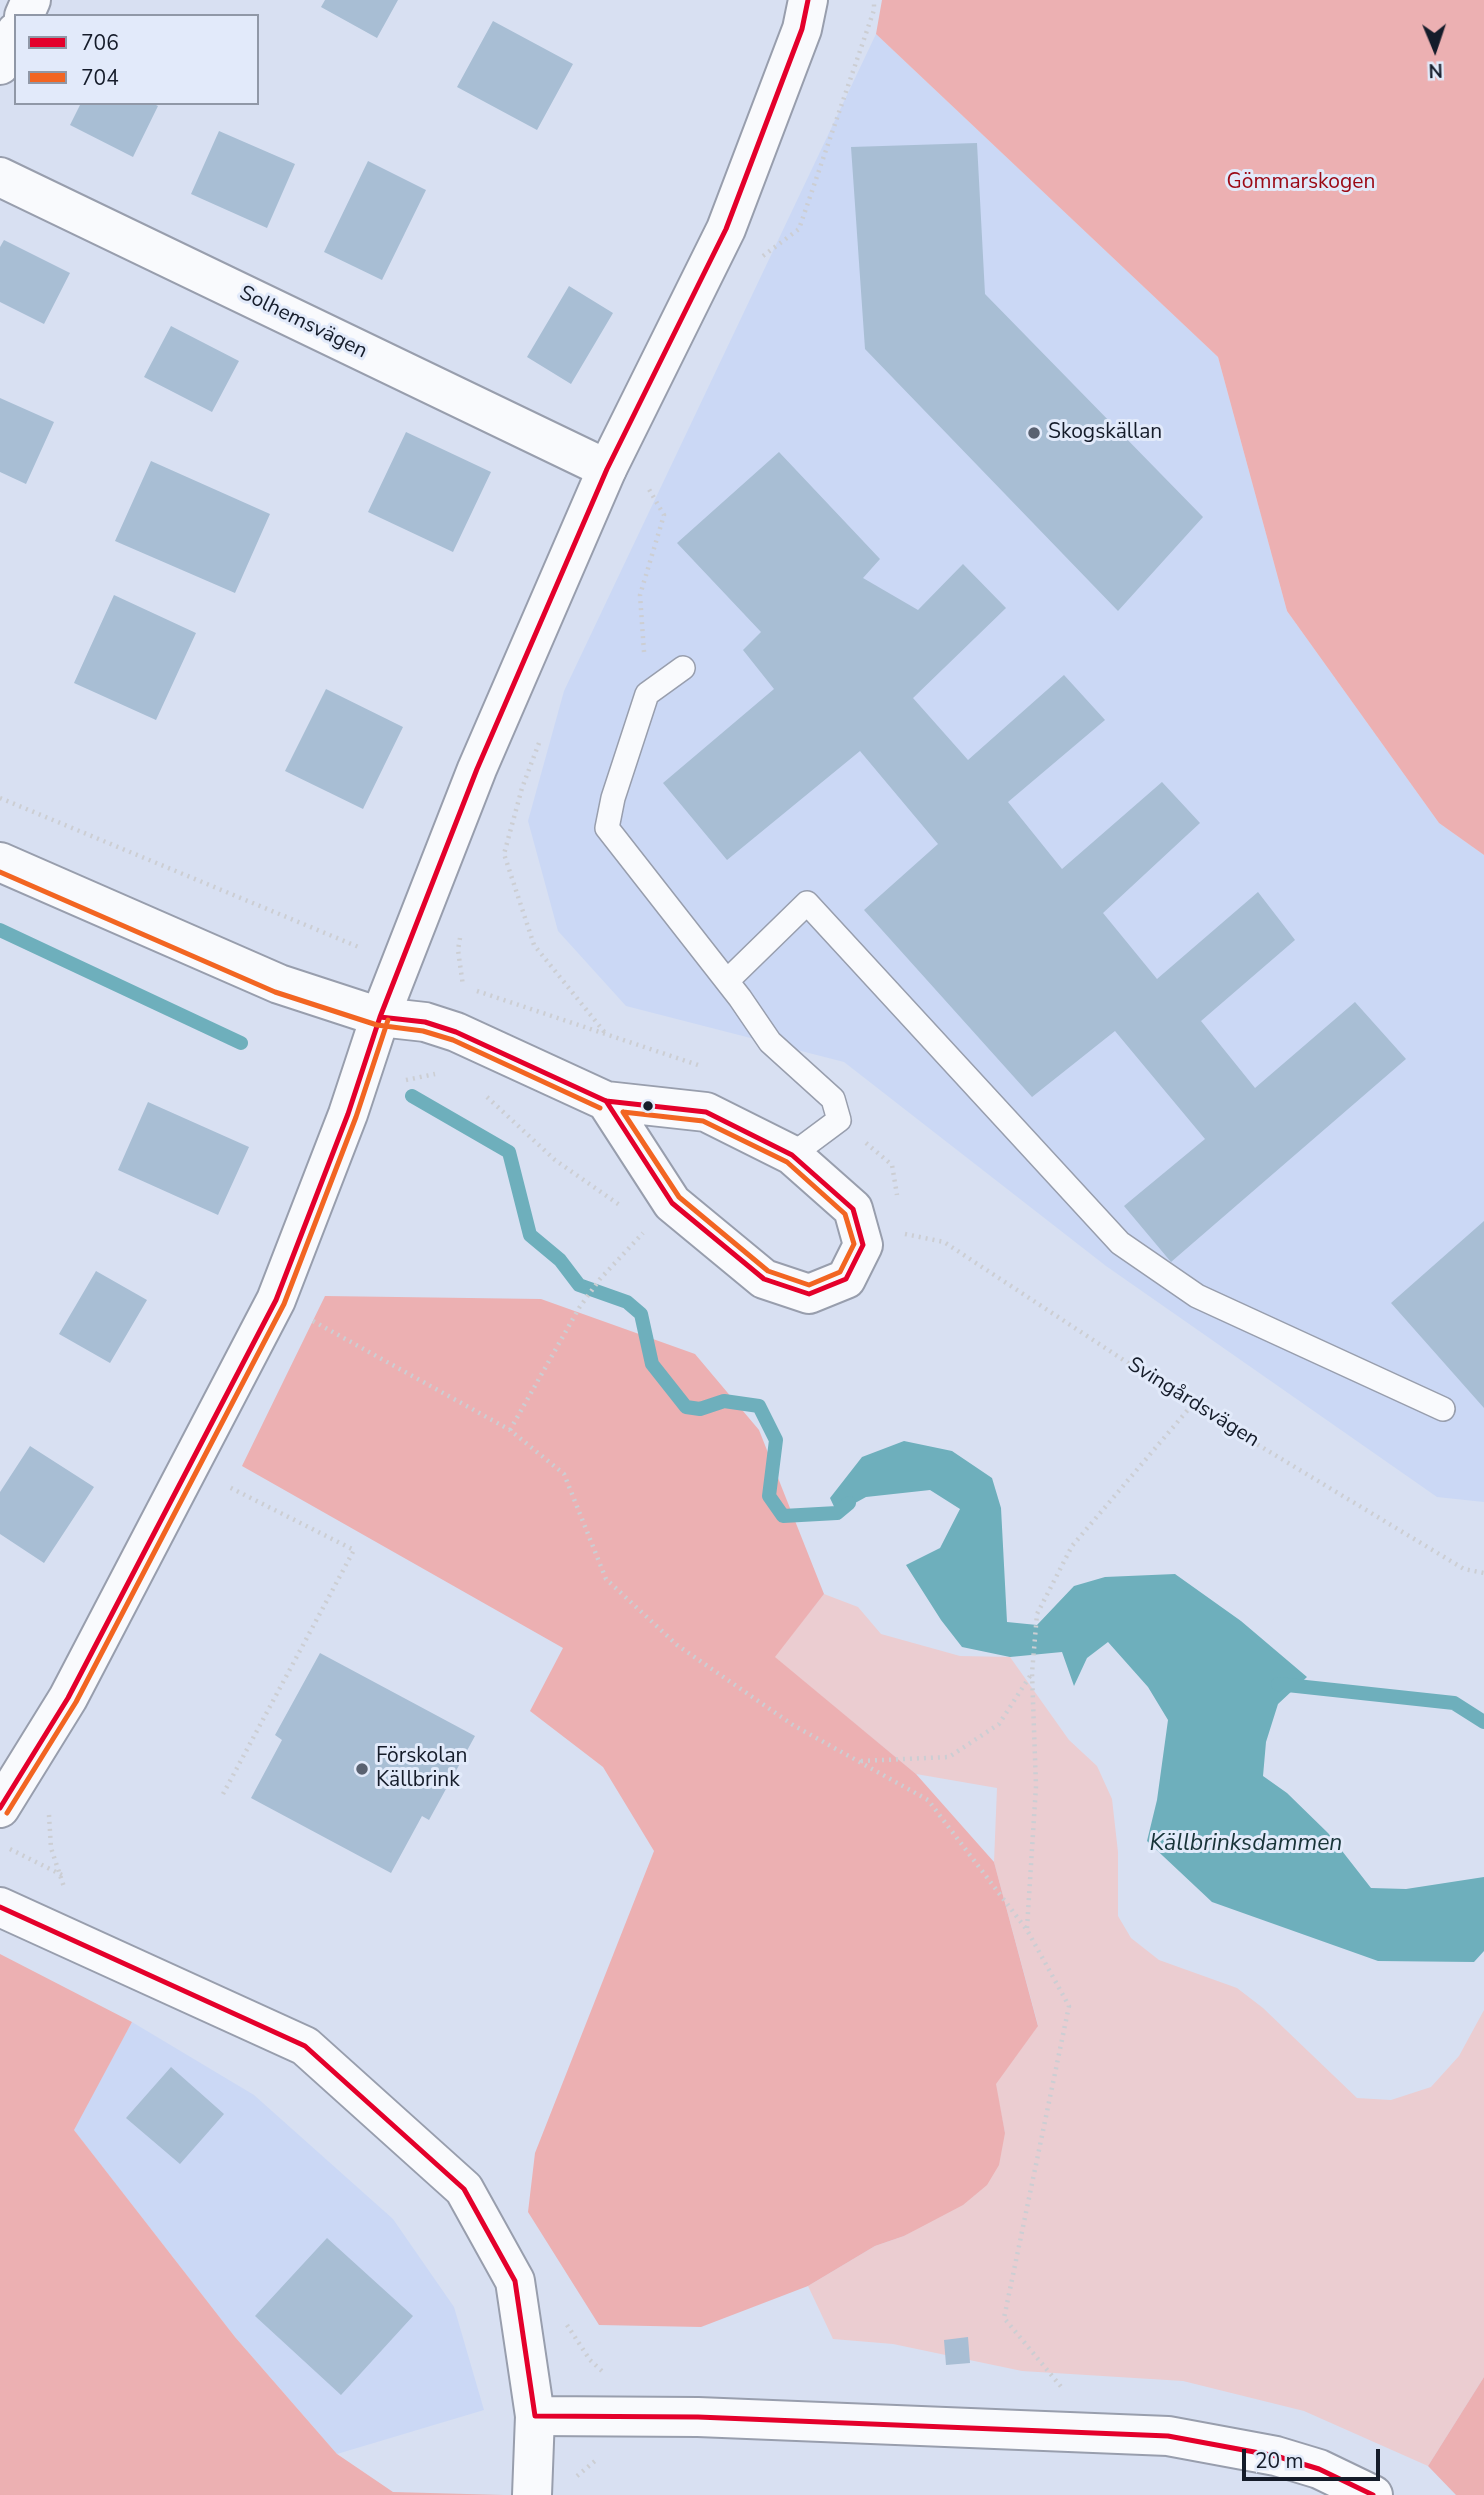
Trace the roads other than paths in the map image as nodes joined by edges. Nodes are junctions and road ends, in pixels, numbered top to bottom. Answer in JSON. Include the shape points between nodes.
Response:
{"nodes":[{"id":1,"x":808,"y":0,"type":"edge"},
{"id":2,"x":14,"y":36,"type":"edge"},
{"id":3,"x":0,"y":65,"type":"edge"},
{"id":4,"x":0,"y":177,"type":"edge"},
{"id":5,"x":607,"y":469,"type":"junction"},
{"id":6,"x":683,"y":668,"type":"dead end"},
{"id":7,"x":0,"y":862,"type":"edge"},
{"id":8,"x":727,"y":981,"type":"junction"},
{"id":9,"x":380,"y":1017,"type":"junction"},
{"id":10,"x":606,"y":1101,"type":"junction"},
{"id":11,"x":792,"y":1155,"type":"junction"},
{"id":12,"x":1443,"y":1409,"type":"dead end"},
{"id":13,"x":0,"y":1808,"type":"edge"},
{"id":14,"x":0,"y":1907,"type":"edge"},
{"id":15,"x":535,"y":2416,"type":"junction"},
{"id":16,"x":531,"y":2495,"type":"edge"},
{"id":17,"x":1373,"y":2495,"type":"edge"}],
"edges":[{"from":1,"to":5,"type":"street","via":[[802,29],[726,229]]},
{"from":2,"to":3,"type":"street"},
{"from":4,"to":5,"type":"street","name":"Solhemsvägen"},
{"from":5,"to":9,"type":"street","via":[[477,769]]},
{"from":6,"to":8,"type":"lane","via":[[647,694],[612,798],[607,828]]},
{"from":7,"to":9,"type":"street","via":[[279,984]]},
{"from":8,"to":11,"type":"lane","via":[[770,1042],[833,1099],[839,1120]]},
{"from":8,"to":12,"type":"lane","via":[[807,903],[1120,1242],[1197,1296]]},
{"from":9,"to":10,"type":"street","via":[[425,1022],[456,1032]]},
{"from":9,"to":13,"type":"street","via":[[276,1300],[68,1698]]},
{"from":10,"to":11,"type":"street","via":[[706,1112]]},
{"from":10,"to":11,"type":"street","via":[[661,1215],[764,1279],[809,1294],[846,1279],[863,1245],[853,1209]]},
{"from":14,"to":15,"type":"street","via":[[305,2046],[464,2189],[515,2281]]},
{"from":15,"to":16,"type":"street"},
{"from":15,"to":17,"type":"street","via":[[698,2417],[1168,2436],[1276,2456],[1319,2469]]}]}
